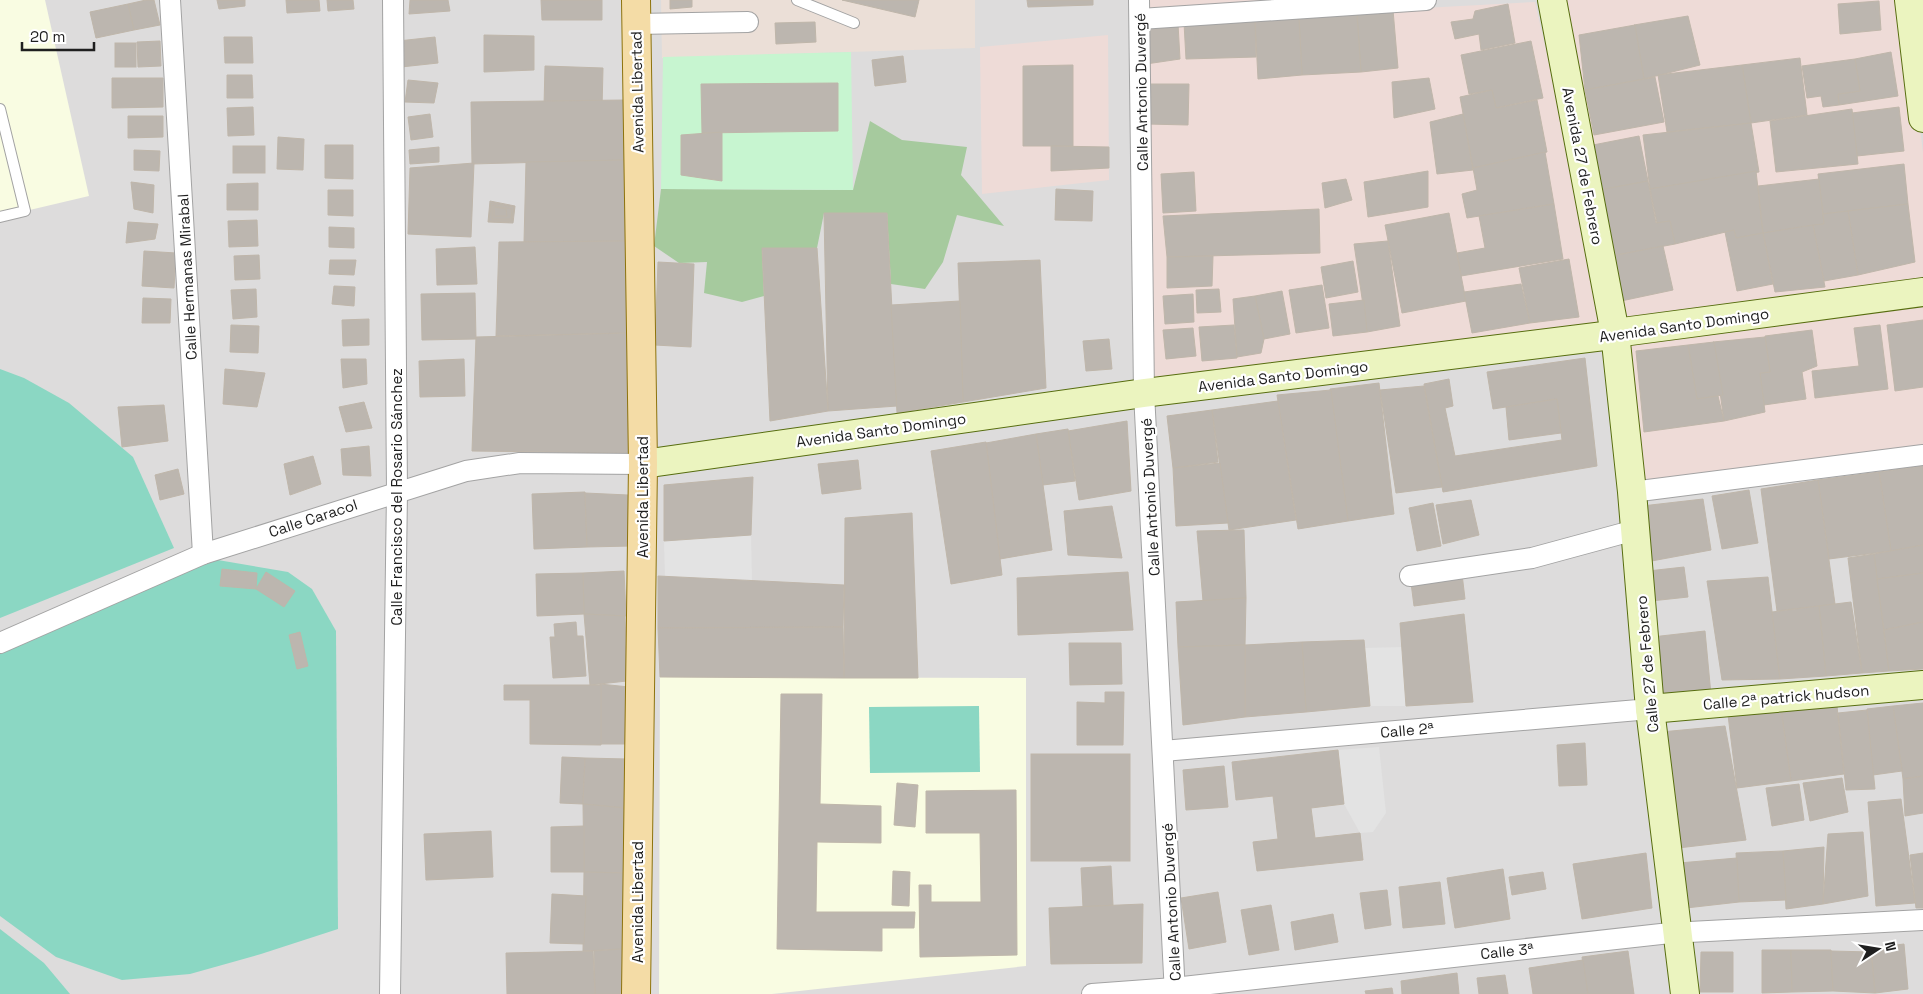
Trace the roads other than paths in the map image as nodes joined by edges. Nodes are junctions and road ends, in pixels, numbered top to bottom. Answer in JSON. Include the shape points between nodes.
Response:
{"nodes":[{"id":1,"x":170,"y":0,"type":"edge"},
{"id":2,"x":392,"y":0,"type":"edge"},
{"id":3,"x":797,"y":0,"type":"edge"},
{"id":4,"x":1426,"y":0,"type":"edge"},
{"id":5,"x":1552,"y":0,"type":"edge"},
{"id":6,"x":1909,"y":0,"type":"edge"},
{"id":7,"x":1140,"y":9,"type":"edge"},
{"id":8,"x":636,"y":12,"type":"edge"},
{"id":9,"x":748,"y":22,"type":"dead end"},
{"id":10,"x":854,"y":23,"type":"dead end"},
{"id":11,"x":1920,"y":69,"type":"edge"},
{"id":12,"x":0,"y":109,"type":"edge"},
{"id":13,"x":1923,"y":118,"type":"edge"},
{"id":14,"x":0,"y":217,"type":"edge"},
{"id":15,"x":1923,"y":292,"type":"edge"},
{"id":16,"x":1615,"y":333,"type":"junction"},
{"id":17,"x":1144,"y":393,"type":"junction"},
{"id":18,"x":1923,"y":455,"type":"edge"},
{"id":19,"x":643,"y":464,"type":"junction"},
{"id":20,"x":397,"y":491,"type":"junction"},
{"id":21,"x":1632,"y":492,"type":"junction"},
{"id":22,"x":1635,"y":530,"type":"junction"},
{"id":23,"x":203,"y":554,"type":"junction"},
{"id":24,"x":1410,"y":576,"type":"dead end"},
{"id":25,"x":0,"y":643,"type":"edge"},
{"id":26,"x":1923,"y":685,"type":"edge"},
{"id":27,"x":1650,"y":709,"type":"junction"},
{"id":28,"x":1164,"y":751,"type":"junction"},
{"id":29,"x":1923,"y":920,"type":"edge"},
{"id":30,"x":1677,"y":932,"type":"junction"},
{"id":31,"x":1175,"y":991,"type":"edge"},
{"id":32,"x":390,"y":994,"type":"edge"},
{"id":33,"x":636,"y":994,"type":"edge"},
{"id":34,"x":1092,"y":994,"type":"edge"},
{"id":35,"x":1685,"y":994,"type":"edge"}],
"edges":[{"from":1,"to":23,"type":"street","name":"Calle Hermanas Mirabal"},
{"from":2,"to":20,"type":"street","name":"Calle Francisco del Rosario Sánchez"},
{"from":3,"to":10,"type":"lane"},
{"from":4,"to":7,"type":"street"},
{"from":5,"to":16,"type":"main road","name":"Avenida 27 de Febrero"},
{"from":6,"to":11,"type":"main road"},
{"from":7,"to":17,"type":"street","name":"Calle Antonio Duvergé"},
{"from":8,"to":9,"type":"street"},
{"from":8,"to":19,"type":"main road","name":"Avenida Libertad"},
{"from":11,"to":13,"type":"main road"},
{"from":12,"to":14,"type":"lane","via":[[25,211]]},
{"from":15,"to":16,"type":"main road","name":"Avenida Santo Domingo"},
{"from":16,"to":17,"type":"main road","name":"Avenida Santo Domingo"},
{"from":16,"to":21,"type":"main road","name":"Calle 27 de Febrero"},
{"from":17,"to":19,"type":"main road","name":"Avenida Santo Domingo"},
{"from":17,"to":28,"type":"street","name":"Calle Antonio Duvergé"},
{"from":18,"to":21,"type":"street"},
{"from":19,"to":20,"type":"street","name":"Calle Caracol","via":[[520,463],[466,471]]},
{"from":19,"to":33,"type":"main road","name":"Avenida Libertad"},
{"from":20,"to":23,"type":"street","name":"Calle Caracol"},
{"from":20,"to":32,"type":"street","name":"Calle Francisco del Rosario Sánchez"},
{"from":21,"to":22,"type":"main road","name":"Calle 27 de Febrero"},
{"from":22,"to":24,"type":"street","via":[[1532,558]]},
{"from":22,"to":27,"type":"main road","name":"Calle 27 de Febrero"},
{"from":23,"to":25,"type":"street","name":"Calle Caracol"},
{"from":26,"to":27,"type":"main road","name":"Calle 2ª patrick hudson"},
{"from":27,"to":28,"type":"street","name":"Calle 2ª"},
{"from":27,"to":30,"type":"main road","name":"Calle 27 de Febrero"},
{"from":28,"to":31,"type":"street","name":"Calle Antonio Duvergé"},
{"from":29,"to":30,"type":"street","name":"Calle 3ª"},
{"from":30,"to":31,"type":"street","name":"Calle 3ª"},
{"from":30,"to":35,"type":"main road","name":"Calle 27 de Febrero"},
{"from":31,"to":34,"type":"street","name":"Calle 3ª"}]}
